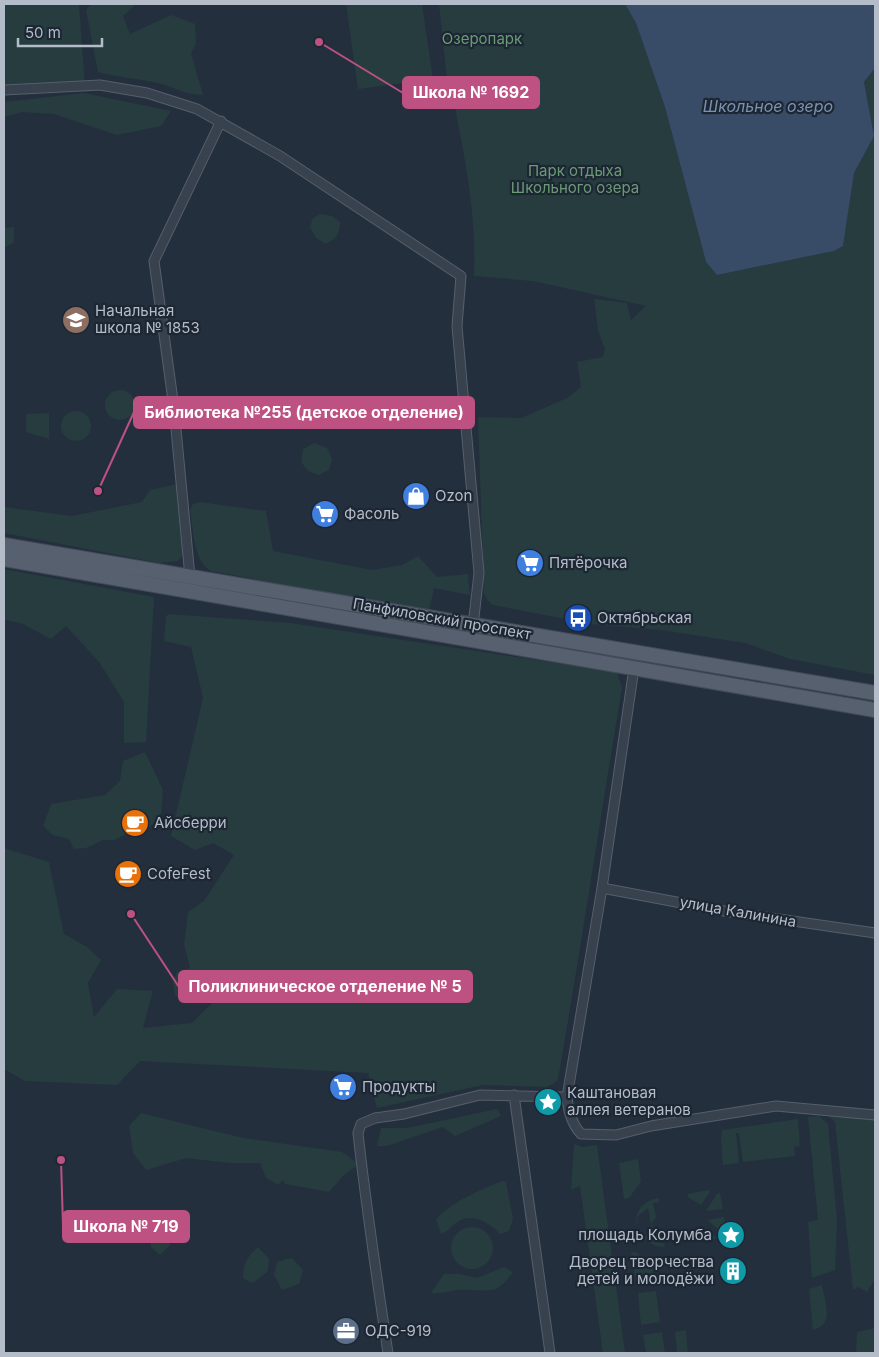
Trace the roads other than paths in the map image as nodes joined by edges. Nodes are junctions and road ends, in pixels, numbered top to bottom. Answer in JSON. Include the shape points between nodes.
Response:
{"nodes":[{"id":1,"x":4,"y":90,"type":"edge"},
{"id":2,"x":221,"y":121,"type":"junction"},
{"id":3,"x":4,"y":545,"type":"edge"},
{"id":4,"x":4,"y":559,"type":"edge"},
{"id":5,"x":190,"y":577,"type":"junction"},
{"id":6,"x":473,"y":626,"type":"junction"},
{"id":7,"x":634,"y":668,"type":"junction"},
{"id":8,"x":875,"y":693,"type":"edge"},
{"id":9,"x":875,"y":710,"type":"edge"},
{"id":10,"x":602,"y":888,"type":"junction"},
{"id":11,"x":875,"y":934,"type":"edge"},
{"id":12,"x":514,"y":1095,"type":"junction"},
{"id":13,"x":567,"y":1097,"type":"junction"},
{"id":14,"x":875,"y":1115,"type":"edge"},
{"id":15,"x":388,"y":1353,"type":"edge"},
{"id":16,"x":550,"y":1353,"type":"edge"}],
"edges":[{"from":1,"to":2,"type":"street","via":[[100,85],[147,93],[197,109]]},
{"from":2,"to":5,"type":"street","via":[[154,262],[174,408]]},
{"from":2,"to":6,"type":"street","via":[[280,156],[461,276],[457,326],[479,573]]},
{"from":3,"to":5,"type":"main road","name":"Панфиловский проспект"},
{"from":4,"to":7,"type":"main road","name":"Панфиловский проспект"},
{"from":5,"to":6,"type":"main road","name":"Панфиловский проспект"},
{"from":6,"to":8,"type":"main road","name":"Панфиловский проспект"},
{"from":7,"to":9,"type":"main road","name":"Панфиловский проспект"},
{"from":7,"to":10,"type":"street"},
{"from":10,"to":11,"type":"street","name":"улица Калинина"},
{"from":10,"to":13,"type":"street"},
{"from":12,"to":13,"type":"street"},
{"from":12,"to":15,"type":"street","via":[[480,1095],[375,1118],[361,1124],[358,1133],[366,1207]]},
{"from":12,"to":16,"type":"street"},
{"from":13,"to":14,"type":"street","via":[[568,1113],[580,1134],[616,1135],[651,1126],[776,1106]]}]}
